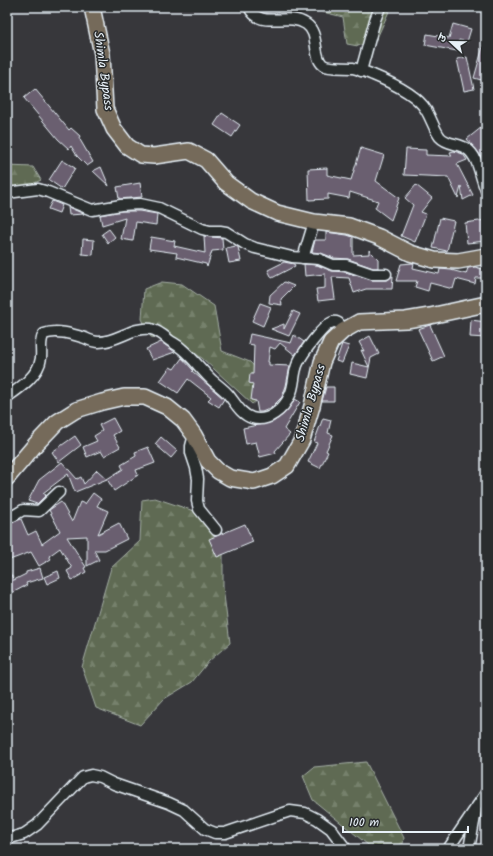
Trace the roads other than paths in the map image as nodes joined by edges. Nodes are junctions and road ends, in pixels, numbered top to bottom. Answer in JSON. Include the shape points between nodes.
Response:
{"nodes":[{"id":1,"x":92,"y":7,"type":"edge"},
{"id":2,"x":249,"y":7,"type":"edge"},
{"id":3,"x":380,"y":7,"type":"edge"},
{"id":4,"x":361,"y":71,"type":"junction"},
{"id":5,"x":486,"y":190,"type":"edge"},
{"id":6,"x":7,"y":193,"type":"edge"},
{"id":7,"x":314,"y":222,"type":"junction"},
{"id":8,"x":486,"y":256,"type":"edge"},
{"id":9,"x":303,"y":258,"type":"junction"},
{"id":10,"x":386,"y":274,"type":"dead end"},
{"id":11,"x":486,"y":304,"type":"edge"},
{"id":12,"x":343,"y":331,"type":"junction"},
{"id":13,"x":7,"y":397,"type":"edge"},
{"id":14,"x":194,"y":435,"type":"junction"},
{"id":15,"x":7,"y":478,"type":"edge"},
{"id":16,"x":59,"y":492,"type":"dead end"},
{"id":17,"x":7,"y":514,"type":"edge"},
{"id":18,"x":216,"y":530,"type":"dead end"},
{"id":19,"x":486,"y":793,"type":"edge"},
{"id":20,"x":478,"y":806,"type":"junction"},
{"id":21,"x":7,"y":839,"type":"edge"},
{"id":22,"x":346,"y":849,"type":"edge"},
{"id":23,"x":448,"y":849,"type":"edge"},
{"id":24,"x":469,"y":849,"type":"edge"}],
"edges":[{"from":1,"to":7,"type":"highway","name":"Shimla Bypass","via":[[102,54],[105,108],[114,129],[127,146],[141,155],[154,156],[189,151],[206,160],[226,182],[251,201],[277,213]]},
{"from":2,"to":4,"type":"street","via":[[252,14],[258,18],[289,18],[307,24],[312,30],[319,59],[323,65]]},
{"from":3,"to":4,"type":"street"},
{"from":4,"to":5,"type":"street","via":[[390,83],[419,101],[426,108],[440,137],[469,150]]},
{"from":6,"to":9,"type":"street","via":[[38,190],[92,210],[140,204],[159,208],[202,229],[226,232],[255,248]]},
{"from":7,"to":8,"type":"highway","name":"Shimla Bypass","via":[[349,226],[379,237],[410,253],[434,260],[458,261]]},
{"from":7,"to":9,"type":"street"},
{"from":9,"to":10,"type":"street","via":[[318,259],[372,274]]},
{"from":11,"to":12,"type":"highway","name":"Shimla Bypass","via":[[406,320],[359,322]]},
{"from":12,"to":13,"type":"street","via":[[337,322],[332,322],[326,327],[298,362],[290,396],[274,414],[265,419],[248,417],[182,349],[151,329],[140,329],[108,342],[97,342],[66,332],[44,334],[40,366]]},
{"from":12,"to":14,"type":"highway","name":"Shimla Bypass","via":[[331,342],[322,362],[302,440],[287,466],[272,476],[254,482],[230,478],[218,472],[208,462]]},
{"from":14,"to":15,"type":"highway","name":"Shimla Bypass","via":[[183,420],[167,407],[145,397],[124,397],[102,402],[76,410],[57,422]]},
{"from":14,"to":18,"type":"street","via":[[191,453],[198,479],[198,505]]},
{"from":16,"to":17,"type":"street","via":[[38,511],[23,510],[13,516]]},
{"from":19,"to":20,"type":"street"},
{"from":20,"to":23,"type":"street"},
{"from":20,"to":24,"type":"street"},
{"from":21,"to":22,"type":"street","via":[[24,834],[37,825],[83,777],[91,775],[184,810],[206,829],[215,833],[225,833],[290,811],[305,813],[331,829]]}]}
